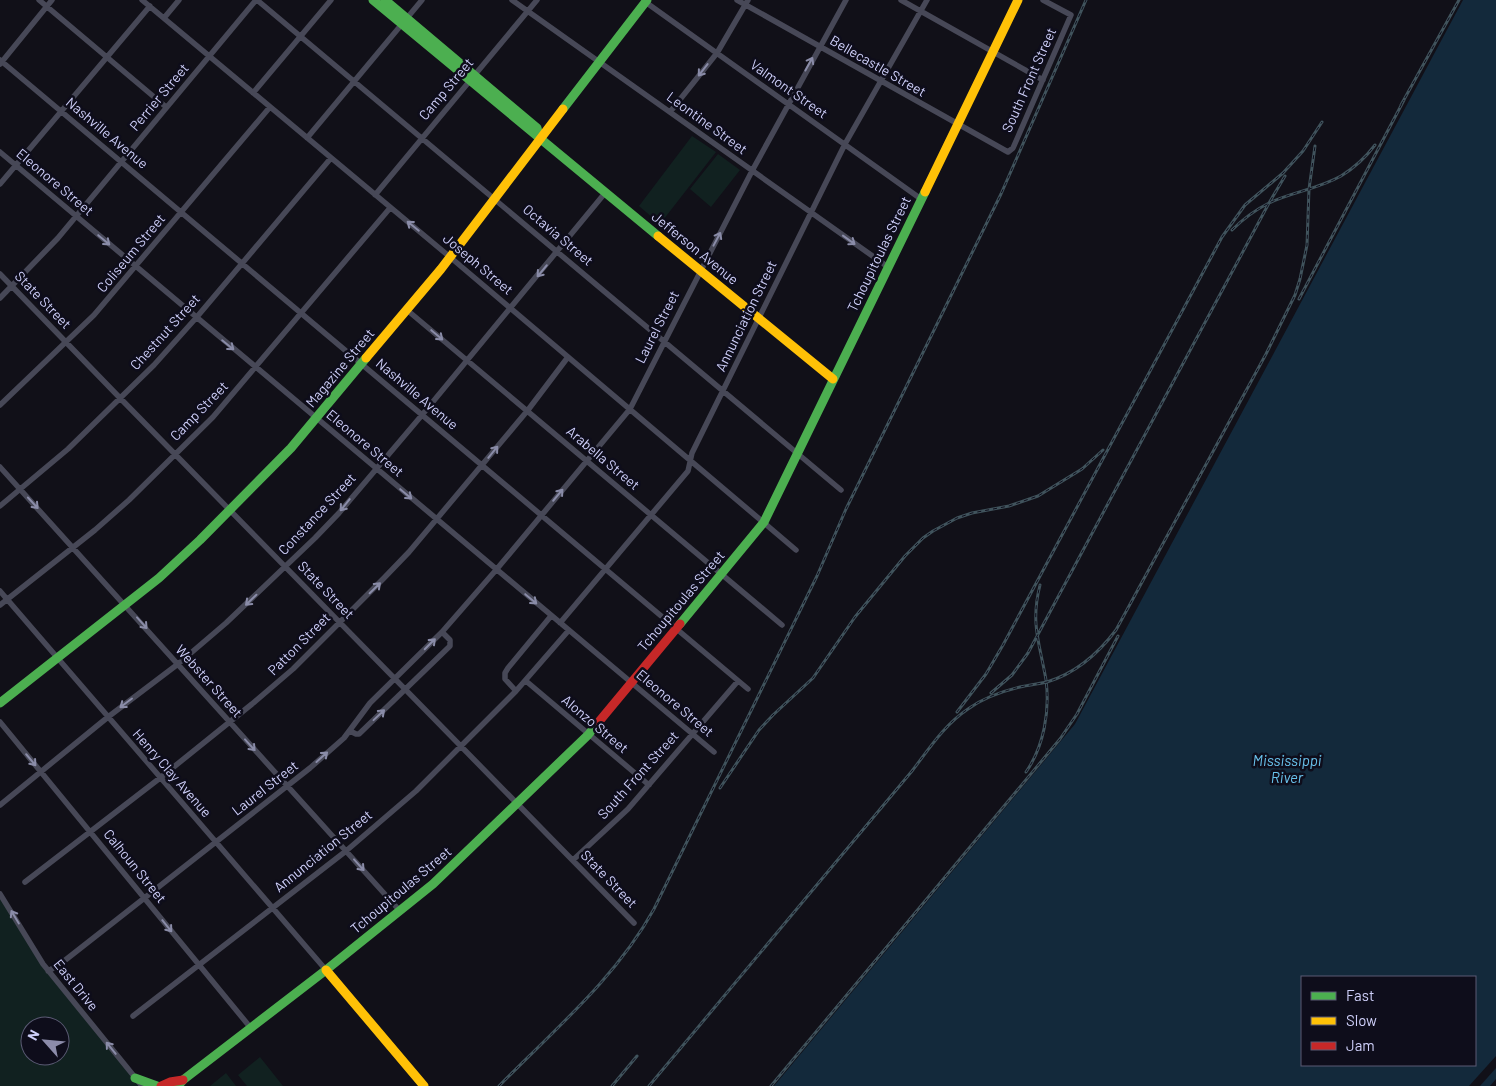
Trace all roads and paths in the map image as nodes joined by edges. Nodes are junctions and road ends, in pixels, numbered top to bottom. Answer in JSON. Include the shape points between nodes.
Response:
{"nodes":[{"id":1,"x":40,"y":0,"type":"edge"},
{"id":2,"x":52,"y":0,"type":"edge"},
{"id":3,"x":142,"y":0,"type":"edge"},
{"id":4,"x":179,"y":0,"type":"edge"},
{"id":5,"x":257,"y":0,"type":"edge"},
{"id":6,"x":331,"y":0,"type":"edge"},
{"id":7,"x":373,"y":0,"type":"edge"},
{"id":8,"x":385,"y":0,"type":"edge"},
{"id":9,"x":422,"y":0,"type":"edge"},
{"id":10,"x":512,"y":0,"type":"edge"},
{"id":11,"x":537,"y":0,"type":"edge"},
{"id":12,"x":737,"y":0,"type":"edge"},
{"id":13,"x":846,"y":0,"type":"edge"},
{"id":14,"x":901,"y":0,"type":"edge"},
{"id":15,"x":927,"y":0,"type":"edge"},
{"id":16,"x":1018,"y":0,"type":"edge"},
{"id":17,"x":1043,"y":0,"type":"edge"},
{"id":18,"x":646,"y":1,"type":"edge"},
{"id":19,"x":747,"y":2,"type":"edge"},
{"id":20,"x":47,"y":6,"type":"junction"},
{"id":21,"x":150,"y":6,"type":"junction"},
{"id":22,"x":528,"y":11,"type":"junction"},
{"id":23,"x":921,"y":11,"type":"junction"},
{"id":24,"x":164,"y":18,"type":"junction"},
{"id":25,"x":404,"y":21,"type":"junction"},
{"id":26,"x":300,"y":36,"type":"junction"},
{"id":27,"x":819,"y":46,"type":"junction"},
{"id":28,"x":993,"y":52,"type":"junction"},
{"id":29,"x":717,"y":53,"type":"junction"},
{"id":30,"x":210,"y":56,"type":"junction"},
{"id":31,"x":107,"y":57,"type":"junction"},
{"id":32,"x":599,"y":61,"type":"junction"},
{"id":33,"x":1,"y":62,"type":"edge"},
{"id":34,"x":471,"y":77,"type":"junction"},
{"id":35,"x":1043,"y":80,"type":"junction"},
{"id":36,"x":881,"y":81,"type":"junction"},
{"id":37,"x":354,"y":82,"type":"junction"},
{"id":38,"x":253,"y":93,"type":"junction"},
{"id":39,"x":788,"y":103,"type":"junction"},
{"id":40,"x":166,"y":107,"type":"junction"},
{"id":41,"x":270,"y":107,"type":"junction"},
{"id":42,"x":61,"y":111,"type":"junction"},
{"id":43,"x":670,"y":112,"type":"junction"},
{"id":44,"x":957,"y":125,"type":"junction"},
{"id":45,"x":307,"y":138,"type":"junction"},
{"id":46,"x":422,"y":138,"type":"junction"},
{"id":47,"x":540,"y":139,"type":"junction"},
{"id":48,"x":845,"y":144,"type":"junction"},
{"id":49,"x":0,"y":152,"type":"edge"},
{"id":50,"x":1008,"y":152,"type":"joint"},
{"id":51,"x":331,"y":158,"type":"junction"},
{"id":52,"x":122,"y":162,"type":"junction"},
{"id":53,"x":16,"y":165,"type":"junction"},
{"id":54,"x":752,"y":171,"type":"junction"},
{"id":55,"x":0,"y":184,"type":"edge"},
{"id":56,"x":606,"y":193,"type":"junction"},
{"id":57,"x":375,"y":195,"type":"junction"},
{"id":58,"x":494,"y":198,"type":"junction"},
{"id":59,"x":920,"y":199,"type":"junction"},
{"id":60,"x":390,"y":208,"type":"junction"},
{"id":61,"x":810,"y":212,"type":"junction"},
{"id":62,"x":181,"y":213,"type":"junction"},
{"id":63,"x":76,"y":217,"type":"junction"},
{"id":64,"x":558,"y":252,"type":"junction"},
{"id":65,"x":450,"y":257,"type":"junction"},
{"id":66,"x":241,"y":264,"type":"junction"},
{"id":67,"x":136,"y":267,"type":"junction"},
{"id":68,"x":888,"y":267,"type":"junction"},
{"id":69,"x":700,"y":270,"type":"junction"},
{"id":70,"x":0,"y":274,"type":"edge"},
{"id":71,"x":12,"y":286,"type":"junction"},
{"id":72,"x":0,"y":298,"type":"edge"},
{"id":73,"x":510,"y":308,"type":"junction"},
{"id":74,"x":407,"y":310,"type":"junction"},
{"id":75,"x":301,"y":313,"type":"junction"},
{"id":76,"x":196,"y":318,"type":"junction"},
{"id":77,"x":758,"y":318,"type":"junction"},
{"id":78,"x":66,"y":342,"type":"junction"},
{"id":79,"x":664,"y":342,"type":"junction"},
{"id":80,"x":568,"y":357,"type":"junction"},
{"id":81,"x":466,"y":360,"type":"junction"},
{"id":82,"x":362,"y":364,"type":"junction"},
{"id":83,"x":256,"y":368,"type":"junction"},
{"id":84,"x":833,"y":379,"type":"junction"},
{"id":85,"x":723,"y":391,"type":"junction"},
{"id":86,"x":120,"y":398,"type":"junction"},
{"id":87,"x":0,"y":405,"type":"edge"},
{"id":88,"x":630,"y":409,"type":"junction"},
{"id":89,"x":528,"y":410,"type":"junction"},
{"id":90,"x":422,"y":415,"type":"junction"},
{"id":91,"x":316,"y":418,"type":"junction"},
{"id":92,"x":797,"y":453,"type":"junction"},
{"id":93,"x":175,"y":454,"type":"junction"},
{"id":94,"x":690,"y":460,"type":"junction"},
{"id":95,"x":587,"y":461,"type":"junction"},
{"id":96,"x":482,"y":465,"type":"junction"},
{"id":97,"x":0,"y":467,"type":"edge"},
{"id":98,"x":376,"y":469,"type":"junction"},
{"id":99,"x":20,"y":490,"type":"junction"},
{"id":100,"x":841,"y":490,"type":"dead end"},
{"id":101,"x":0,"y":506,"type":"edge"},
{"id":102,"x":231,"y":510,"type":"junction"},
{"id":103,"x":541,"y":515,"type":"junction"},
{"id":104,"x":652,"y":515,"type":"junction"},
{"id":105,"x":436,"y":519,"type":"junction"},
{"id":106,"x":764,"y":522,"type":"junction"},
{"id":107,"x":74,"y":547,"type":"junction"},
{"id":108,"x":796,"y":550,"type":"dead end"},
{"id":109,"x":285,"y":565,"type":"junction"},
{"id":110,"x":496,"y":570,"type":"junction"},
{"id":111,"x":606,"y":570,"type":"junction"},
{"id":112,"x":722,"y":574,"type":"junction"},
{"id":113,"x":0,"y":591,"type":"edge"},
{"id":114,"x":7,"y":600,"type":"junction"},
{"id":115,"x":0,"y":605,"type":"edge"},
{"id":116,"x":126,"y":605,"type":"junction"},
{"id":117,"x":551,"y":616,"type":"junction"},
{"id":118,"x":340,"y":622,"type":"junction"},
{"id":119,"x":560,"y":623,"type":"junction"},
{"id":120,"x":782,"y":625,"type":"dead end"},
{"id":121,"x":676,"y":629,"type":"junction"},
{"id":122,"x":569,"y":630,"type":"junction"},
{"id":123,"x":442,"y":632,"type":"junction"},
{"id":124,"x":58,"y":658,"type":"junction"},
{"id":125,"x":178,"y":664,"type":"junction"},
{"id":126,"x":395,"y":678,"type":"junction"},
{"id":127,"x":738,"y":680,"type":"junction"},
{"id":128,"x":526,"y":681,"type":"junction"},
{"id":129,"x":631,"y":683,"type":"junction"},
{"id":130,"x":748,"y":689,"type":"dead end"},
{"id":131,"x":406,"y":690,"type":"junction"},
{"id":132,"x":516,"y":690,"type":"junction"},
{"id":133,"x":0,"y":703,"type":"edge"},
{"id":134,"x":108,"y":717,"type":"junction"},
{"id":135,"x":0,"y":722,"type":"edge"},
{"id":136,"x":230,"y":722,"type":"junction"},
{"id":137,"x":350,"y":731,"type":"junction"},
{"id":138,"x":588,"y":734,"type":"junction"},
{"id":139,"x":692,"y":734,"type":"junction"},
{"id":140,"x":461,"y":746,"type":"junction"},
{"id":141,"x":714,"y":752,"type":"dead end"},
{"id":142,"x":41,"y":772,"type":"junction"},
{"id":143,"x":160,"y":778,"type":"junction"},
{"id":144,"x":649,"y":785,"type":"junction"},
{"id":145,"x":287,"y":786,"type":"junction"},
{"id":146,"x":518,"y":804,"type":"junction"},
{"id":147,"x":0,"y":805,"type":"edge"},
{"id":148,"x":90,"y":832,"type":"junction"},
{"id":149,"x":216,"y":843,"type":"junction"},
{"id":150,"x":346,"y":851,"type":"junction"},
{"id":151,"x":574,"y":860,"type":"junction"},
{"id":152,"x":25,"y":882,"type":"dead end"},
{"id":153,"x":0,"y":894,"type":"edge"},
{"id":154,"x":145,"y":899,"type":"junction"},
{"id":155,"x":273,"y":908,"type":"junction"},
{"id":156,"x":400,"y":911,"type":"junction"},
{"id":157,"x":634,"y":922,"type":"dead end"},
{"id":158,"x":200,"y":965,"type":"junction"},
{"id":159,"x":326,"y":970,"type":"junction"},
{"id":160,"x":48,"y":971,"type":"junction"},
{"id":161,"x":133,"y":1016,"type":"dead end"},
{"id":162,"x":250,"y":1027,"type":"junction"},
{"id":163,"x":136,"y":1078,"type":"junction"},
{"id":164,"x":180,"y":1083,"type":"edge"},
{"id":165,"x":142,"y":1086,"type":"edge"},
{"id":166,"x":157,"y":1086,"type":"edge"},
{"id":167,"x":161,"y":1086,"type":"edge"},
{"id":168,"x":424,"y":1086,"type":"edge"}],
"edges":[{"from":1,"to":20,"type":"street"},
{"from":2,"to":20,"type":"street"},
{"from":3,"to":21,"type":"street","name":"Joseph Street"},
{"from":4,"to":24,"type":"street"},
{"from":5,"to":26,"type":"street","name":"Octavia Street"},
{"from":5,"to":30,"type":"street","name":"Perrier Street"},
{"from":6,"to":26,"type":"street"},
{"from":7,"to":25,"type":"street","name":"Jefferson Avenue"},
{"from":8,"to":25,"type":"street","name":"Jefferson Avenue"},
{"from":9,"to":25,"type":"street"},
{"from":10,"to":22,"type":"street","name":"Leontine Street"},
{"from":11,"to":22,"type":"street","name":"Camp Street"},
{"from":12,"to":19,"type":"street","name":"Bellecastle Street"},
{"from":13,"to":27,"type":"street","name":"Laurel Street"},
{"from":14,"to":23,"type":"street"},
{"from":15,"to":23,"type":"street","name":"Annunciation Street"},
{"from":16,"to":28,"type":"street","name":"Tchoupitoulas Street"},
{"from":17,"to":35,"type":"street","name":"South Front Street","via":[[1071,15]]},
{"from":18,"to":29,"type":"street","name":"Valmont Street"},
{"from":18,"to":32,"type":"street","name":"Magazine Street"},
{"from":19,"to":27,"type":"street","name":"Bellecastle Street"},
{"from":19,"to":29,"type":"street"},
{"from":20,"to":31,"type":"street"},
{"from":20,"to":33,"type":"street"},
{"from":21,"to":24,"type":"street","name":"Joseph Street"},
{"from":21,"to":31,"type":"street"},
{"from":22,"to":32,"type":"street","name":"Leontine Street"},
{"from":22,"to":34,"type":"street","name":"Camp Street"},
{"from":23,"to":28,"type":"street"},
{"from":23,"to":36,"type":"street","name":"Annunciation Street"},
{"from":24,"to":30,"type":"street","name":"Joseph Street"},
{"from":25,"to":34,"type":"street","name":"Jefferson Avenue"},
{"from":25,"to":37,"type":"street"},
{"from":26,"to":37,"type":"street","name":"Octavia Street"},
{"from":26,"to":38,"type":"street"},
{"from":27,"to":36,"type":"street","name":"Bellecastle Street"},
{"from":39,"to":27,"type":"street","name":"Laurel Street","one_way":true},
{"from":28,"to":35,"type":"street"},
{"from":28,"to":44,"type":"street","name":"Tchoupitoulas Street"},
{"from":29,"to":39,"type":"street","name":"Valmont Street"},
{"from":29,"to":43,"type":"street","one_way":true},
{"from":30,"to":38,"type":"street","name":"Joseph Street"},
{"from":30,"to":40,"type":"street","name":"Perrier Street"},
{"from":31,"to":40,"type":"street"},
{"from":31,"to":42,"type":"street"},
{"from":32,"to":43,"type":"street","name":"Leontine Street"},
{"from":32,"to":47,"type":"street","name":"Magazine Street"},
{"from":33,"to":42,"type":"street","name":"Nashville Avenue"},
{"from":34,"to":46,"type":"street","name":"Camp Street"},
{"from":34,"to":47,"type":"street","name":"Jefferson Avenue","via":[[537,128]]},
{"from":35,"to":50,"type":"street","name":"South Front Street"},
{"from":36,"to":44,"type":"street","name":"Bellecastle Street"},
{"from":36,"to":48,"type":"street","name":"Annunciation Street"},
{"from":37,"to":45,"type":"street"},
{"from":37,"to":46,"type":"street","name":"Octavia Street"},
{"from":38,"to":41,"type":"street","name":"Joseph Street"},
{"from":39,"to":48,"type":"street","name":"Valmont Street"},
{"from":39,"to":54,"type":"street","name":"Laurel Street"},
{"from":40,"to":52,"type":"street","name":"Perrier Street"},
{"from":41,"to":45,"type":"street","name":"Joseph Street"},
{"from":41,"to":62,"type":"street","name":"Coliseum Street"},
{"from":42,"to":52,"type":"street","name":"Nashville Avenue"},
{"from":42,"to":53,"type":"street"},
{"from":43,"to":54,"type":"street","name":"Leontine Street"},
{"from":44,"to":50,"type":"street","name":"Bellecastle Street"},
{"from":44,"to":59,"type":"street","name":"Tchoupitoulas Street"},
{"from":45,"to":51,"type":"street","name":"Joseph Street"},
{"from":46,"to":57,"type":"street","name":"Camp Street"},
{"from":46,"to":58,"type":"street","name":"Octavia Street"},
{"from":47,"to":56,"type":"street","name":"Jefferson Avenue"},
{"from":47,"to":58,"type":"street","name":"Magazine Street"},
{"from":48,"to":59,"type":"street","name":"Valmont Street"},
{"from":48,"to":61,"type":"street","name":"Annunciation Street"},
{"from":49,"to":53,"type":"street","name":"Eleonore Street"},
{"from":51,"to":57,"type":"street","name":"Joseph Street"},
{"from":51,"to":66,"type":"street","name":"Chestnut Street"},
{"from":52,"to":62,"type":"street","name":"Nashville Avenue"},
{"from":52,"to":63,"type":"street","name":"Perrier Street"},
{"from":53,"to":55,"type":"street"},
{"from":53,"to":63,"type":"street","name":"Eleonore Street"},
{"from":54,"to":61,"type":"street","name":"Leontine Street"},
{"from":69,"to":54,"type":"street","name":"Laurel Street","one_way":true},
{"from":56,"to":64,"type":"street","name":"Constance Street"},
{"from":56,"to":69,"type":"street","name":"Jefferson Avenue"},
{"from":57,"to":60,"type":"street","name":"Joseph Street"},
{"from":58,"to":64,"type":"street","name":"Octavia Street"},
{"from":58,"to":65,"type":"street","name":"Magazine Street"},
{"from":59,"to":68,"type":"street","name":"Tchoupitoulas Street"},
{"from":65,"to":60,"type":"street","name":"Joseph Street","one_way":true},
{"from":60,"to":75,"type":"street","name":"Camp Street"},
{"from":61,"to":68,"type":"street","name":"Leontine Street","one_way":true},
{"from":61,"to":77,"type":"street","name":"Annunciation Street"},
{"from":62,"to":66,"type":"street","name":"Nashville Avenue"},
{"from":62,"to":67,"type":"street","name":"Coliseum Street"},
{"from":63,"to":67,"type":"street","name":"Eleonore Street","one_way":true},
{"from":63,"to":71,"type":"street","name":"Perrier Street"},
{"from":64,"to":73,"type":"street","name":"Constance Street","one_way":true},
{"from":64,"to":79,"type":"street","name":"Octavia Street"},
{"from":65,"to":73,"type":"street","name":"Joseph Street"},
{"from":65,"to":74,"type":"street","name":"Magazine Street"},
{"from":66,"to":75,"type":"street","name":"Nashville Avenue"},
{"from":66,"to":76,"type":"street","name":"Chestnut Street"},
{"from":67,"to":76,"type":"street","name":"Eleonore Street"},
{"from":67,"to":78,"type":"street","name":"Coliseum Street"},
{"from":68,"to":84,"type":"street","name":"Tchoupitoulas Street"},
{"from":69,"to":77,"type":"street","name":"Jefferson Avenue"},
{"from":69,"to":79,"type":"street","name":"Laurel Street"},
{"from":70,"to":71,"type":"street","name":"State Street"},
{"from":71,"to":72,"type":"street","name":"Perrier Street"},
{"from":71,"to":78,"type":"street","name":"State Street"},
{"from":73,"to":80,"type":"street","name":"Joseph Street"},
{"from":73,"to":81,"type":"street","name":"Constance Street"},
{"from":74,"to":81,"type":"street","name":"Arabella Street","one_way":true},
{"from":74,"to":82,"type":"street","name":"Magazine Street"},
{"from":75,"to":82,"type":"street","name":"Nashville Avenue"},
{"from":75,"to":83,"type":"street","name":"Camp Street"},
{"from":76,"to":83,"type":"street","name":"Eleonore Street","one_way":true},
{"from":76,"to":86,"type":"street","name":"Chestnut Street"},
{"from":77,"to":84,"type":"street","name":"Jefferson Avenue"},
{"from":77,"to":85,"type":"street","name":"Annunciation Street"},
{"from":78,"to":86,"type":"street","name":"State Street"},
{"from":78,"to":87,"type":"street","name":"Coliseum Street"},
{"from":79,"to":85,"type":"street","name":"Octavia Street"},
{"from":79,"to":88,"type":"street","name":"Laurel Street"},
{"from":80,"to":88,"type":"street","name":"Joseph Street"},
{"from":80,"to":89,"type":"street","name":"Patton Street"},
{"from":81,"to":89,"type":"street","name":"Arabella Street"},
{"from":81,"to":90,"type":"street","name":"Constance Street"},
{"from":82,"to":90,"type":"street","name":"Nashville Avenue"},
{"from":82,"to":91,"type":"street","name":"Magazine Street"},
{"from":83,"to":91,"type":"street","name":"Eleonore Street"},
{"from":83,"to":93,"type":"street","name":"Camp Street"},
{"from":84,"to":92,"type":"street","name":"Tchoupitoulas Street"},
{"from":85,"to":92,"type":"street","name":"Octavia Street"},
{"from":85,"to":94,"type":"street","name":"Annunciation Street"},
{"from":86,"to":93,"type":"street","name":"State Street"},
{"from":86,"to":99,"type":"street","name":"Chestnut Street"},
{"from":88,"to":94,"type":"street","name":"Joseph Street"},
{"from":88,"to":95,"type":"street","name":"Laurel Street"},
{"from":89,"to":95,"type":"street","name":"Arabella Street"},
{"from":96,"to":89,"type":"street","name":"Patton Street","one_way":true},
{"from":90,"to":96,"type":"street","name":"Nashville Avenue"},
{"from":90,"to":98,"type":"street","name":"Constance Street"},
{"from":91,"to":98,"type":"street","name":"Eleonore Street"},
{"from":91,"to":102,"type":"street","name":"Magazine Street"},
{"from":92,"to":100,"type":"street","name":"Octavia Street"},
{"from":92,"to":106,"type":"street","name":"Tchoupitoulas Street"},
{"from":93,"to":102,"type":"street","name":"State Street"},
{"from":93,"to":107,"type":"street","name":"Camp Street"},
{"from":94,"to":104,"type":"street","name":"Annunciation Street","via":[[688,471]]},
{"from":94,"to":106,"type":"street","name":"Joseph Street"},
{"from":103,"to":95,"type":"street","name":"Laurel Street","one_way":true},
{"from":95,"to":104,"type":"street","name":"Arabella Street"},
{"from":96,"to":103,"type":"street","name":"Nashville Avenue"},
{"from":96,"to":105,"type":"street","name":"Patton Street"},
{"from":97,"to":99,"type":"street","name":"Webster Street"},
{"from":98,"to":105,"type":"street","name":"Eleonore Street","one_way":true},
{"from":98,"to":109,"type":"street","name":"Constance Street","one_way":true,"via":[[339,512]]},
{"from":99,"to":101,"type":"street","name":"Chestnut Street"},
{"from":99,"to":107,"type":"street","name":"Webster Street","one_way":true},
{"from":102,"to":109,"type":"street","name":"State Street"},
{"from":102,"to":116,"type":"street","name":"Magazine Street","via":[[184,556]]},
{"from":103,"to":110,"type":"street","name":"Laurel Street"},
{"from":103,"to":111,"type":"street","name":"Nashville Avenue"},
{"from":104,"to":111,"type":"street","name":"Annunciation Street"},
{"from":104,"to":112,"type":"street","name":"Arabella Street"},
{"from":105,"to":110,"type":"street","name":"Eleonore Street"},
{"from":118,"to":105,"type":"street","name":"Patton Street","one_way":true},
{"from":106,"to":108,"type":"street","name":"Joseph Street"},
{"from":106,"to":112,"type":"street","name":"Tchoupitoulas Street"},
{"from":107,"to":114,"type":"street","name":"Camp Street"},
{"from":107,"to":116,"type":"street","name":"Webster Street"},
{"from":109,"to":118,"type":"street","name":"State Street"},
{"from":109,"to":125,"type":"street","name":"Constance Street","one_way":true,"via":[[226,623]]},
{"from":110,"to":117,"type":"street","name":"Eleonore Street","one_way":true},
{"from":110,"to":123,"type":"street","name":"Laurel Street"},
{"from":111,"to":119,"type":"street","name":"Annunciation Street"},
{"from":111,"to":121,"type":"street","name":"Nashville Avenue"},
{"from":112,"to":120,"type":"street","name":"Arabella Street"},
{"from":112,"to":121,"type":"street","name":"Tchoupitoulas Street"},
{"from":113,"to":114,"type":"street","name":"Henry Clay Avenue"},
{"from":114,"to":115,"type":"street","name":"Camp Street"},
{"from":114,"to":124,"type":"street","name":"Henry Clay Avenue"},
{"from":116,"to":124,"type":"street","name":"Magazine Street"},
{"from":116,"to":125,"type":"street","name":"Webster Street","one_way":true},
{"from":117,"to":119,"type":"street","name":"Eleonore Street"},
{"from":117,"to":132,"type":"street","via":[[508,668],[505,679]]},
{"from":118,"to":126,"type":"street","name":"State Street"},
{"from":118,"to":136,"type":"street","name":"Patton Street","via":[[275,685]]},
{"from":119,"to":122,"type":"street","name":"Eleonore Street"},
{"from":121,"to":127,"type":"street","name":"Nashville Avenue"},
{"from":121,"to":129,"type":"street","name":"Tchoupitoulas Street"},
{"from":122,"to":128,"type":"street","name":"Annunciation Street"},
{"from":122,"to":129,"type":"street","name":"Eleonore Street"},
{"from":126,"to":123,"type":"street","name":"Laurel Street","one_way":true},
{"from":123,"to":131,"type":"street","name":"Laurel Street","via":[[450,640],[450,646]]},
{"from":124,"to":133,"type":"street","name":"Magazine Street"},
{"from":124,"to":134,"type":"street","name":"Henry Clay Avenue"},
{"from":125,"to":134,"type":"street","name":"Constance Street","one_way":true},
{"from":125,"to":136,"type":"street","name":"Webster Street"},
{"from":126,"to":131,"type":"street","name":"State Street"},
{"from":126,"to":137,"type":"street","name":"Laurel Street","via":[[370,703]]},
{"from":127,"to":130,"type":"street","name":"Nashville Avenue"},
{"from":127,"to":139,"type":"street","name":"South Front Street"},
{"from":128,"to":132,"type":"street","name":"Annunciation Street"},
{"from":128,"to":138,"type":"street","name":"Alonzo Street"},
{"from":129,"to":138,"type":"street","name":"Tchoupitoulas Street"},
{"from":129,"to":139,"type":"street","name":"Eleonore Street"},
{"from":137,"to":131,"type":"street","name":"Laurel Street","one_way":true,"via":[[359,734]]},
{"from":131,"to":140,"type":"street","name":"State Street"},
{"from":132,"to":140,"type":"street","name":"Annunciation Street"},
{"from":134,"to":142,"type":"street","name":"Constance Street"},
{"from":134,"to":143,"type":"street","name":"Henry Clay Avenue"},
{"from":135,"to":142,"type":"street","name":"Calhoun Street","one_way":true},
{"from":136,"to":143,"type":"street","name":"Patton Street"},
{"from":136,"to":145,"type":"street","name":"Webster Street","one_way":true},
{"from":145,"to":137,"type":"street","name":"Laurel Street","one_way":true},
{"from":138,"to":144,"type":"street","name":"Alonzo Street"},
{"from":138,"to":146,"type":"street","name":"Tchoupitoulas Street"},
{"from":139,"to":141,"type":"street","name":"Eleonore Street"},
{"from":139,"to":144,"type":"street","name":"South Front Street"},
{"from":140,"to":146,"type":"street","name":"State Street"},
{"from":140,"to":150,"type":"street","name":"Annunciation Street","via":[[416,791]]},
{"from":142,"to":147,"type":"street","name":"Constance Street"},
{"from":142,"to":148,"type":"street","name":"Calhoun Street"},
{"from":143,"to":148,"type":"street","name":"Patton Street"},
{"from":143,"to":149,"type":"street","name":"Henry Clay Avenue"},
{"from":144,"to":151,"type":"street","name":"South Front Street"},
{"from":145,"to":149,"type":"street","name":"Laurel Street"},
{"from":145,"to":150,"type":"street","name":"Webster Street"},
{"from":146,"to":151,"type":"street","name":"State Street"},
{"from":146,"to":156,"type":"street","name":"Tchoupitoulas Street"},
{"from":148,"to":152,"type":"street","name":"Patton Street"},
{"from":148,"to":154,"type":"street","name":"Calhoun Street"},
{"from":149,"to":154,"type":"street","name":"Laurel Street"},
{"from":149,"to":155,"type":"street","name":"Henry Clay Avenue"},
{"from":150,"to":155,"type":"street","name":"Annunciation Street"},
{"from":150,"to":156,"type":"street","name":"Webster Street","one_way":true},
{"from":151,"to":157,"type":"street","name":"State Street"},
{"from":160,"to":153,"type":"street","name":"East Drive","one_way":true},
{"from":154,"to":158,"type":"street","name":"Calhoun Street","one_way":true},
{"from":154,"to":160,"type":"street","name":"Laurel Street","via":[[59,966]]},
{"from":155,"to":158,"type":"street","name":"Annunciation Street"},
{"from":155,"to":159,"type":"street","name":"Henry Clay Avenue"},
{"from":156,"to":159,"type":"street","name":"Tchoupitoulas Street"},
{"from":158,"to":161,"type":"street","name":"Annunciation Street"},
{"from":158,"to":162,"type":"street","name":"Calhoun Street"},
{"from":159,"to":162,"type":"street","name":"Tchoupitoulas Street"},
{"from":159,"to":168,"type":"street"},
{"from":163,"to":160,"type":"street","name":"East Drive","one_way":true},
{"from":162,"to":164,"type":"street","name":"Tchoupitoulas Street"},
{"from":163,"to":165,"type":"street","name":"East Drive"},
{"from":163,"to":166,"type":"street"},
{"from":164,"to":167,"type":"street","name":"Tchoupitoulas Street","via":[[170,1082]]}]}
